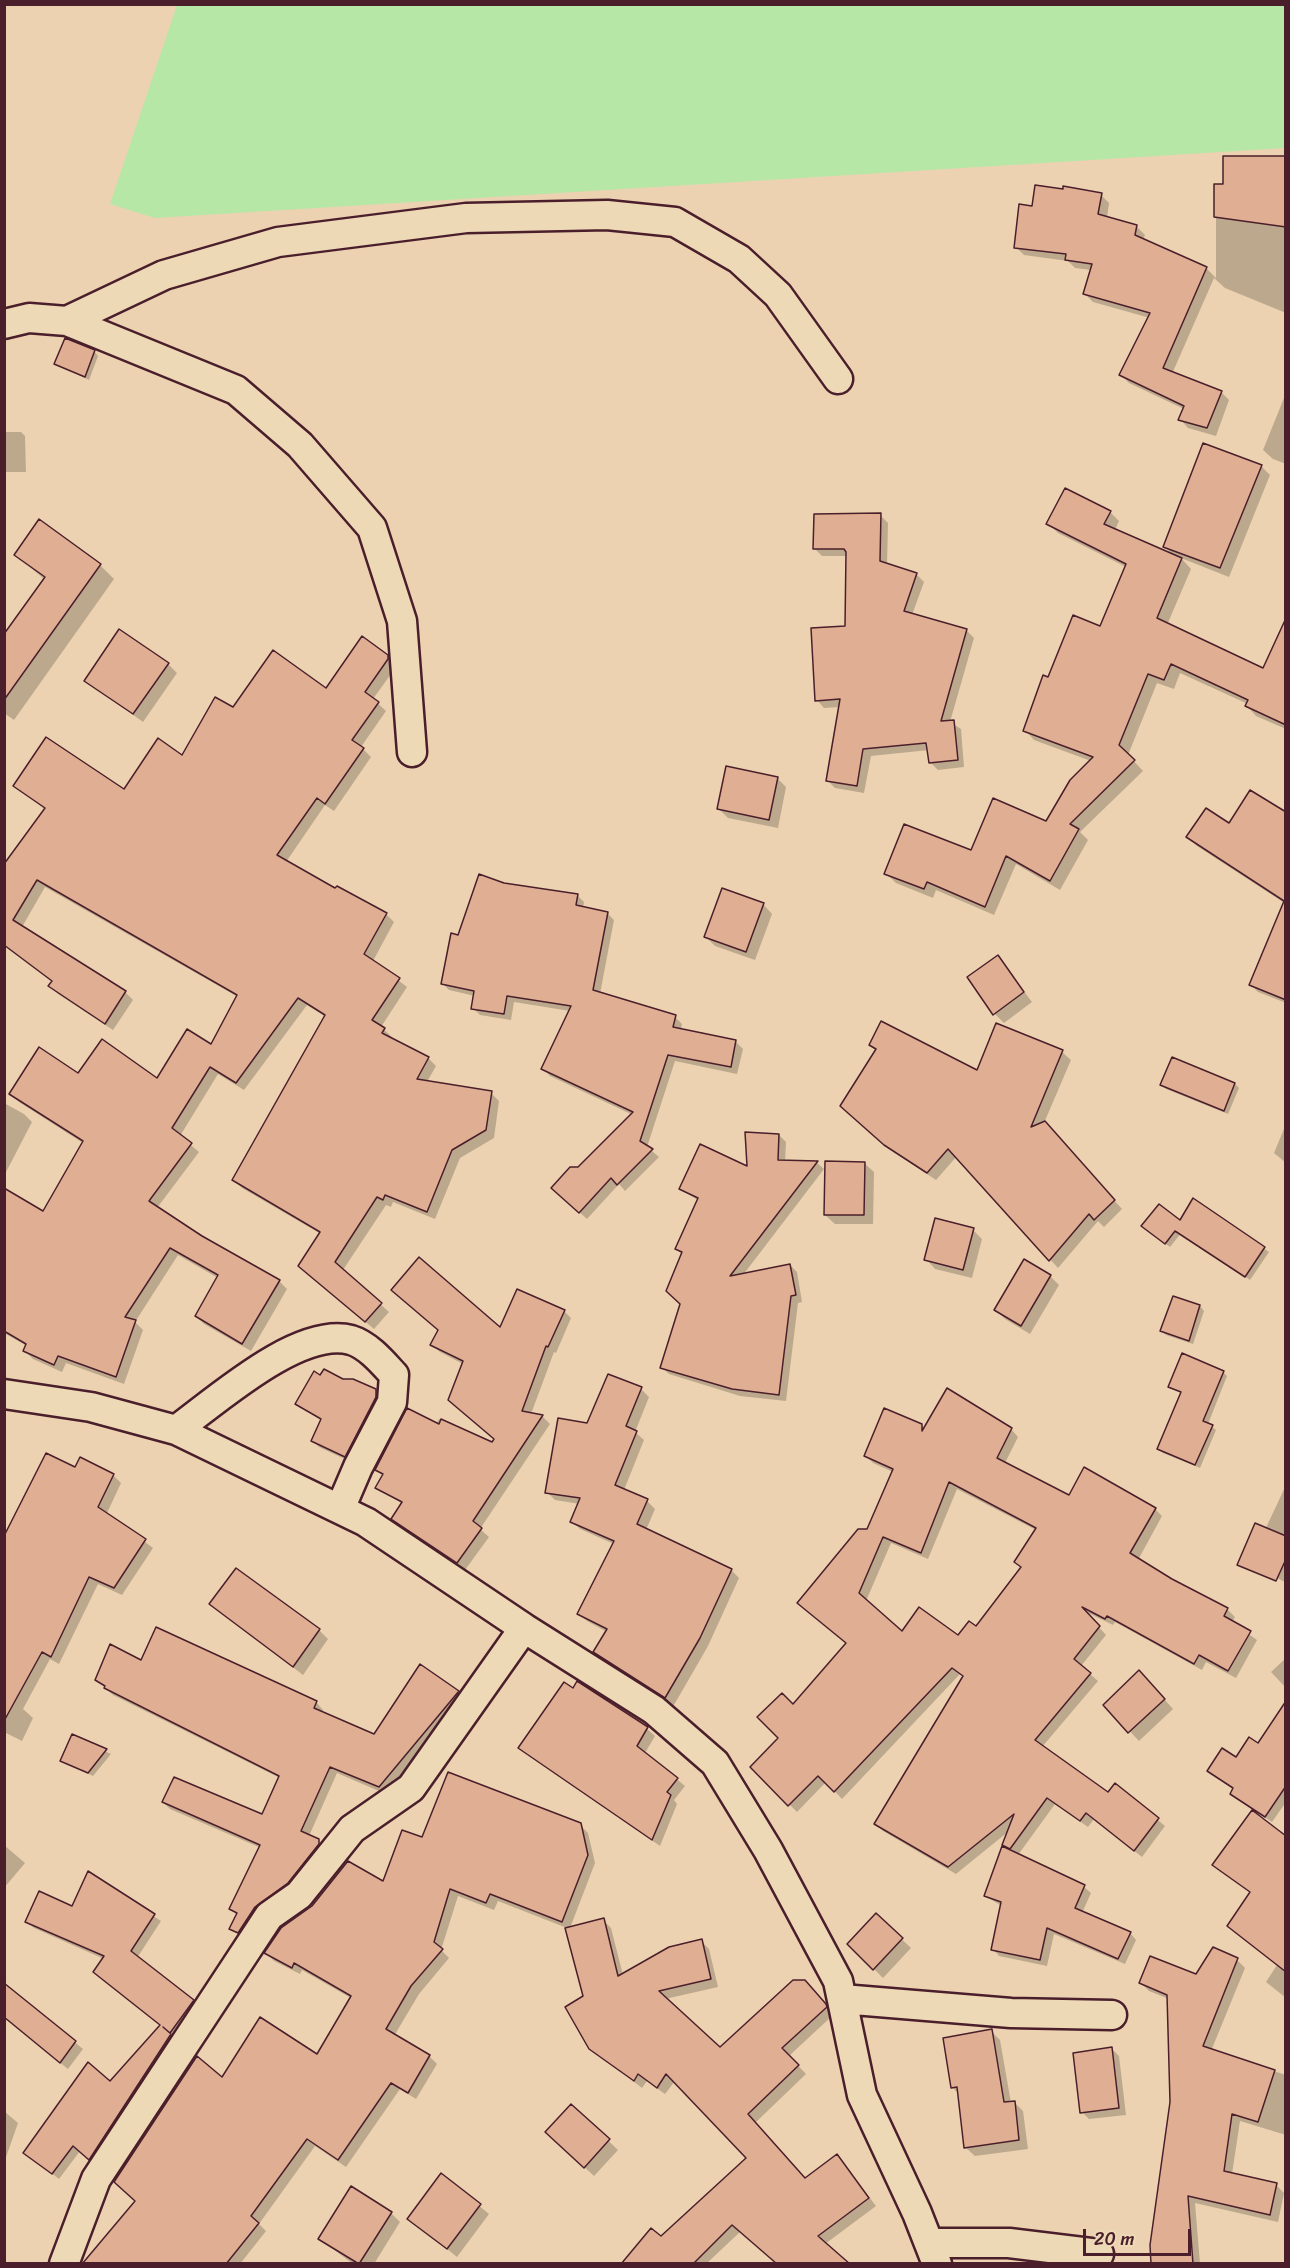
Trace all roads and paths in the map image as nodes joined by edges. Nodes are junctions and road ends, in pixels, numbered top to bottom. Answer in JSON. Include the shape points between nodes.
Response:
{"nodes":[{"id":1,"x":67,"y":321,"type":"junction"},
{"id":2,"x":4,"y":324,"type":"edge"},
{"id":3,"x":838,"y":380,"type":"dead end"},
{"id":4,"x":412,"y":752,"type":"dead end"},
{"id":5,"x":4,"y":1394,"type":"edge"},
{"id":6,"x":176,"y":1430,"type":"junction"},
{"id":7,"x":340,"y":1509,"type":"junction"},
{"id":8,"x":524,"y":1628,"type":"junction"},
{"id":9,"x":842,"y":1999,"type":"junction"},
{"id":10,"x":1113,"y":2015,"type":"dead end"},
{"id":11,"x":933,"y":2253,"type":"edge"},
{"id":12,"x":1099,"y":2254,"type":"dead end"},
{"id":13,"x":64,"y":2264,"type":"edge"}],
"edges":[{"from":1,"to":2,"type":"street","via":[[29,318]]},
{"from":1,"to":3,"type":"street","via":[[164,275],[278,242],[466,218],[607,214],[675,222],[739,259],[778,295]]},
{"from":1,"to":4,"type":"street","via":[[236,390],[300,445],[372,528],[402,621]]},
{"from":5,"to":6,"type":"street","via":[[91,1407]]},
{"from":6,"to":7,"type":"street"},
{"from":6,"to":7,"type":"street","via":[[276,1359],[313,1340],[352,1340],[378,1357],[394,1375],[392,1402]]},
{"from":7,"to":8,"type":"street","via":[[366,1522]]},
{"from":8,"to":9,"type":"street","via":[[654,1710],[715,1763],[768,1850],[838,1981]]},
{"from":8,"to":13,"type":"street","via":[[411,1788],[352,1829],[299,1895],[269,1916],[96,2179]]},
{"from":9,"to":10,"type":"street","via":[[1011,2013]]},
{"from":9,"to":11,"type":"street","via":[[862,2095]]},
{"from":11,"to":12,"type":"street","via":[[1010,2243]]}]}
